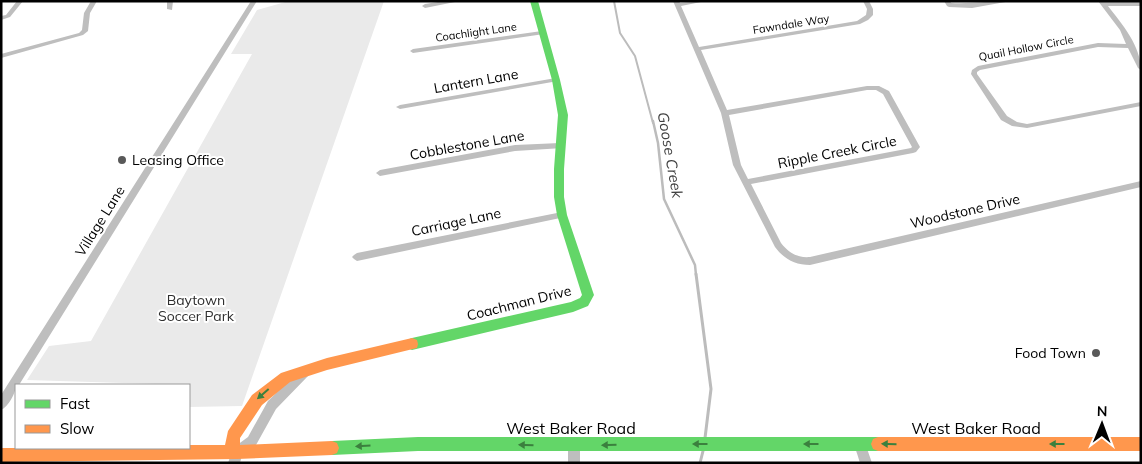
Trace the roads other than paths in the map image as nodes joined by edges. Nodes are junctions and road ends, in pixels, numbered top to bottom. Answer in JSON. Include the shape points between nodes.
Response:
{"nodes":[{"id":1,"x":20,"y":1,"type":"edge"},
{"id":2,"x":94,"y":1,"type":"edge"},
{"id":3,"x":170,"y":1,"type":"edge"},
{"id":4,"x":254,"y":1,"type":"edge"},
{"id":5,"x":457,"y":1,"type":"edge"},
{"id":6,"x":534,"y":1,"type":"edge"},
{"id":7,"x":703,"y":1,"type":"edge"},
{"id":8,"x":866,"y":1,"type":"edge"},
{"id":9,"x":946,"y":1,"type":"edge"},
{"id":10,"x":1008,"y":1,"type":"edge"},
{"id":11,"x":677,"y":3,"type":"edge"},
{"id":12,"x":1103,"y":3,"type":"edge"},
{"id":13,"x":1141,"y":4,"type":"edge"},
{"id":14,"x":425,"y":6,"type":"dead end"},
{"id":15,"x":170,"y":9,"type":"dead end"},
{"id":16,"x":1,"y":18,"type":"edge"},
{"id":17,"x":542,"y":33,"type":"junction"},
{"id":18,"x":1130,"y":46,"type":"junction"},
{"id":19,"x":698,"y":49,"type":"junction"},
{"id":20,"x":413,"y":51,"type":"dead end"},
{"id":21,"x":1,"y":56,"type":"edge"},
{"id":22,"x":1141,"y":68,"type":"edge"},
{"id":23,"x":556,"y":80,"type":"junction"},
{"id":24,"x":1141,"y":104,"type":"edge"},
{"id":25,"x":400,"y":107,"type":"dead end"},
{"id":26,"x":725,"y":113,"type":"junction"},
{"id":27,"x":560,"y":146,"type":"junction"},
{"id":28,"x":380,"y":173,"type":"dead end"},
{"id":29,"x":745,"y":182,"type":"junction"},
{"id":30,"x":1141,"y":184,"type":"edge"},
{"id":31,"x":562,"y":215,"type":"junction"},
{"id":32,"x":357,"y":257,"type":"dead end"},
{"id":33,"x":306,"y":372,"type":"junction"},
{"id":34,"x":1,"y":405,"type":"edge"},
{"id":35,"x":860,"y":444,"type":"junction"},
{"id":36,"x":1141,"y":444,"type":"edge"},
{"id":37,"x":574,"y":445,"type":"junction"},
{"id":38,"x":1,"y":455,"type":"edge"},
{"id":39,"x":235,"y":457,"type":"edge"},
{"id":40,"x":574,"y":463,"type":"edge"},
{"id":41,"x":866,"y":463,"type":"edge"}],
"edges":[{"from":1,"to":16,"type":"street","via":[[8,16]]},
{"from":2,"to":21,"type":"street","via":[[87,13],[85,31],[81,34]]},
{"from":3,"to":15,"type":"street"},
{"from":4,"to":34,"type":"street","name":"Village Lane"},
{"from":5,"to":14,"type":"street"},
{"from":6,"to":17,"type":"street","name":"Coachman Drive"},
{"from":7,"to":11,"type":"street"},
{"from":8,"to":19,"type":"street","name":"Fawndale Way","via":[[871,8],[870,14],[858,23]]},
{"from":9,"to":10,"type":"street","via":[[949,5],[972,6]]},
{"from":11,"to":19,"type":"street"},
{"from":12,"to":13,"type":"street"},
{"from":12,"to":18,"type":"street","via":[[1123,30]]},
{"from":17,"to":20,"type":"street","name":"Coachlight Lane"},
{"from":17,"to":23,"type":"street","name":"Coachman Drive"},
{"from":18,"to":22,"type":"street"},
{"from":18,"to":24,"type":"street","name":"Quail Hollow Circle","via":[[1098,45],[974,71],[1004,118],[1015,124],[1028,126]]},
{"from":19,"to":26,"type":"street"},
{"from":23,"to":25,"type":"street","name":"Lantern Lane"},
{"from":23,"to":27,"type":"street","name":"Coachman Drive","via":[[562,115]]},
{"from":26,"to":29,"type":"street","via":[[737,165]]},
{"from":26,"to":29,"type":"street","name":"Ripple Creek Circle","via":[[877,88],[886,92],[916,147]]},
{"from":27,"to":28,"type":"street","name":"Cobblestone Lane","via":[[515,148]]},
{"from":27,"to":31,"type":"street","name":"Coachman Drive"},
{"from":29,"to":30,"type":"street","name":"Woodstone Drive","via":[[786,255],[795,260],[810,261]]},
{"from":31,"to":32,"type":"street","name":"Carriage Lane"},
{"from":31,"to":33,"type":"street","name":"Coachman Drive","via":[[588,295],[584,302],[327,364]]},
{"from":33,"to":39,"type":"street","name":"Coachman Drive","via":[[272,405],[252,441]]},
{"from":33,"to":39,"type":"street","name":"Coachman Drive","one_way":true,"via":[[286,377],[257,400],[233,436]]},
{"from":36,"to":35,"type":"street","name":"West Baker Road","one_way":true},
{"from":35,"to":37,"type":"street","name":"West Baker Road","one_way":true},
{"from":35,"to":41,"type":"street"},
{"from":37,"to":39,"type":"street","name":"West Baker Road","one_way":true,"via":[[418,444]]},
{"from":37,"to":40,"type":"street"},
{"from":38,"to":39,"type":"street","name":"West Baker Road"}]}
